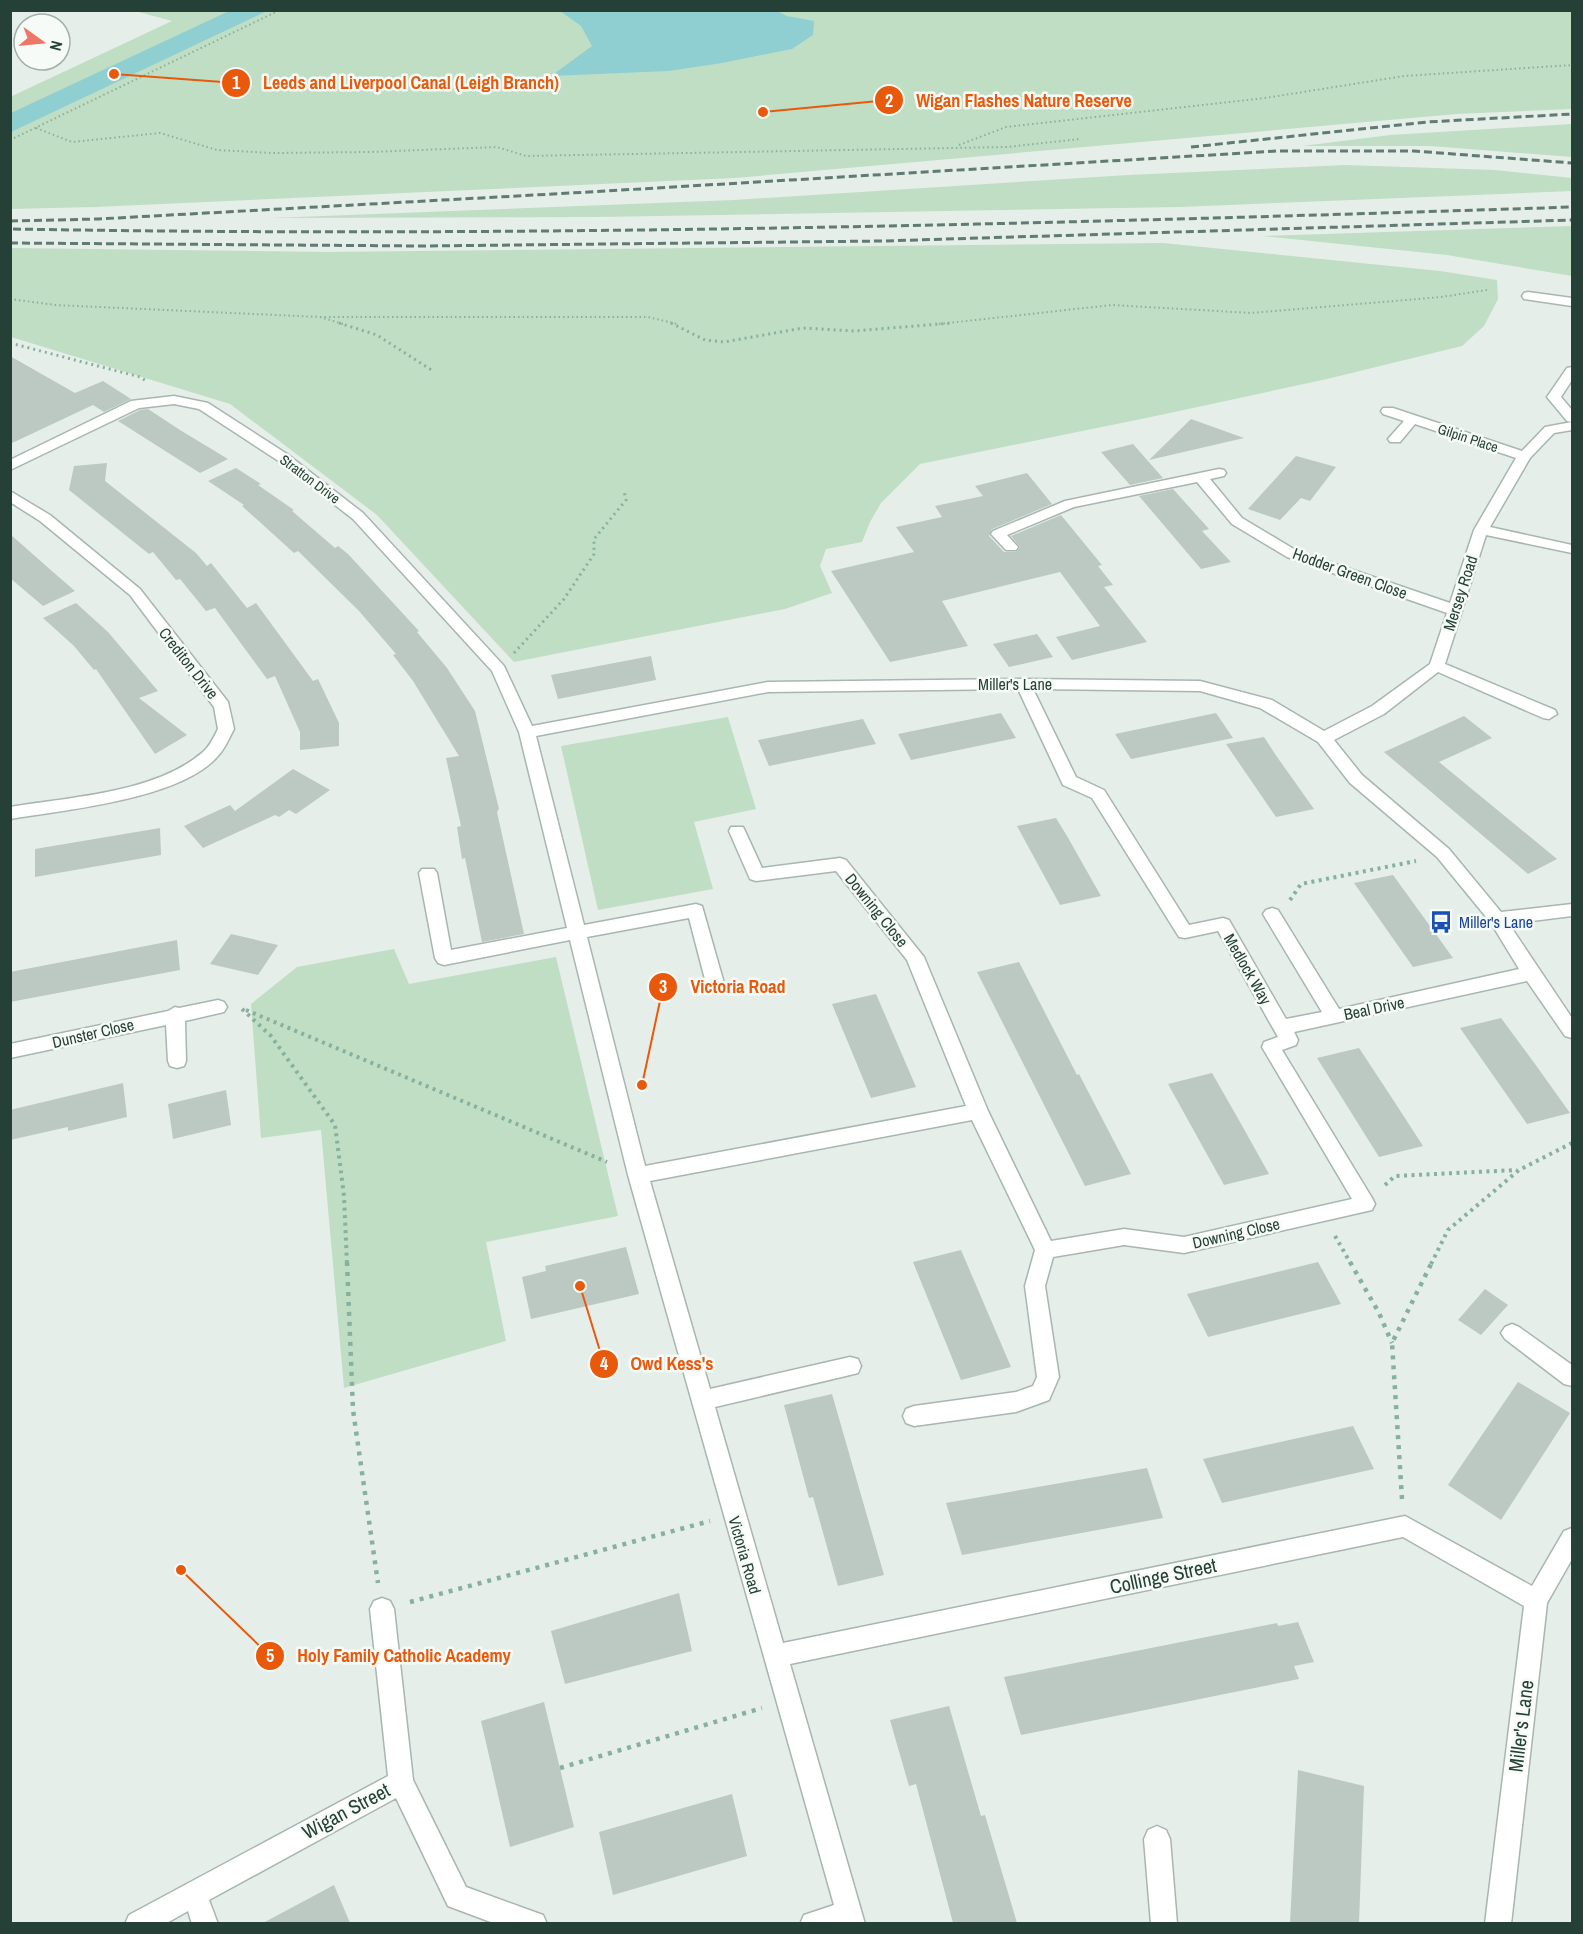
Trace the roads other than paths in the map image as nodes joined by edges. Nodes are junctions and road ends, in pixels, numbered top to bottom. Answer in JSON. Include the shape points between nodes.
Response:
{"nodes":[{"id":1,"x":1528,"y":296,"type":"dead end"},
{"id":2,"x":1572,"y":302,"type":"edge"},
{"id":3,"x":1572,"y":372,"type":"edge"},
{"id":4,"x":1388,"y":411,"type":"dead end"},
{"id":5,"x":1572,"y":418,"type":"edge"},
{"id":6,"x":1412,"y":420,"type":"junction"},
{"id":7,"x":1572,"y":426,"type":"edge"},
{"id":8,"x":1395,"y":439,"type":"dead end"},
{"id":9,"x":1524,"y":456,"type":"junction"},
{"id":10,"x":10,"y":466,"type":"edge"},
{"id":11,"x":1219,"y":473,"type":"dead end"},
{"id":12,"x":1201,"y":477,"type":"junction"},
{"id":13,"x":10,"y":495,"type":"edge"},
{"id":14,"x":1481,"y":530,"type":"junction"},
{"id":15,"x":1011,"y":547,"type":"dead end"},
{"id":16,"x":1572,"y":549,"type":"edge"},
{"id":17,"x":1454,"y":610,"type":"junction"},
{"id":18,"x":1437,"y":666,"type":"junction"},
{"id":19,"x":1023,"y":684,"type":"junction"},
{"id":20,"x":1549,"y":714,"type":"dead end"},
{"id":21,"x":527,"y":732,"type":"junction"},
{"id":22,"x":1324,"y":738,"type":"junction"},
{"id":23,"x":10,"y":813,"type":"edge"},
{"id":24,"x":737,"y":831,"type":"dead end"},
{"id":25,"x":428,"y":873,"type":"dead end"},
{"id":26,"x":1572,"y":910,"type":"edge"},
{"id":27,"x":1272,"y":914,"type":"road end"},
{"id":28,"x":1497,"y":919,"type":"junction"},
{"id":29,"x":577,"y":933,"type":"junction"},
{"id":30,"x":1531,"y":973,"type":"junction"},
{"id":31,"x":716,"y":987,"type":"dead end"},
{"id":32,"x":218,"y":1007,"type":"road end"},
{"id":33,"x":175,"y":1014,"type":"junction"},
{"id":34,"x":1334,"y":1017,"type":"junction"},
{"id":35,"x":1281,"y":1027,"type":"junction"},
{"id":36,"x":1572,"y":1031,"type":"edge"},
{"id":37,"x":10,"y":1051,"type":"edge"},
{"id":38,"x":177,"y":1061,"type":"dead end"},
{"id":39,"x":978,"y":1111,"type":"junction"},
{"id":40,"x":638,"y":1175,"type":"junction"},
{"id":41,"x":1045,"y":1250,"type":"junction"},
{"id":42,"x":1512,"y":1333,"type":"dead end"},
{"id":43,"x":850,"y":1366,"type":"dead end"},
{"id":44,"x":1572,"y":1377,"type":"edge"},
{"id":45,"x":701,"y":1401,"type":"junction"},
{"id":46,"x":914,"y":1416,"type":"dead end"},
{"id":47,"x":1572,"y":1538,"type":"edge"},
{"id":48,"x":1536,"y":1601,"type":"junction"},
{"id":49,"x":382,"y":1609,"type":"road end"},
{"id":50,"x":774,"y":1656,"type":"junction"},
{"id":51,"x":401,"y":1782,"type":"junction"},
{"id":52,"x":1157,"y":1839,"type":"dead end"},
{"id":53,"x":194,"y":1893,"type":"junction"},
{"id":54,"x":850,"y":1918,"type":"edge"},
{"id":55,"x":138,"y":1923,"type":"edge"},
{"id":56,"x":205,"y":1923,"type":"edge"},
{"id":57,"x":534,"y":1923,"type":"edge"},
{"id":58,"x":813,"y":1923,"type":"edge"},
{"id":59,"x":1164,"y":1923,"type":"edge"},
{"id":60,"x":1498,"y":1923,"type":"edge"}],
"edges":[{"from":1,"to":2,"type":"street"},
{"from":3,"to":5,"type":"street","via":[[1554,397]]},
{"from":4,"to":6,"type":"street","name":"Gilpin Place"},
{"from":6,"to":8,"type":"street"},
{"from":6,"to":9,"type":"street","name":"Gilpin Place"},
{"from":7,"to":9,"type":"street","name":"Mersey Road","via":[[1550,430]]},
{"from":9,"to":14,"type":"street","name":"Mersey Road"},
{"from":10,"to":21,"type":"street","name":"Stratton Drive","via":[[136,404],[174,400],[203,406],[282,457],[358,516],[499,669]]},
{"from":11,"to":12,"type":"street"},
{"from":12,"to":15,"type":"street","via":[[1070,504],[998,534]]},
{"from":12,"to":17,"type":"street","name":"Hodder Green Close","via":[[1237,521],[1292,554]]},
{"from":13,"to":23,"type":"street","name":"Crediton Drive","via":[[45,518],[135,592],[222,706],[226,729],[209,756],[178,777],[146,788]]},
{"from":14,"to":16,"type":"street"},
{"from":14,"to":17,"type":"street","name":"Mersey Road"},
{"from":17,"to":18,"type":"street","name":"Mersey Road"},
{"from":18,"to":20,"type":"street"},
{"from":18,"to":22,"type":"street","via":[[1378,710]]},
{"from":19,"to":21,"type":"street","name":"Miller's Lane","via":[[768,687]]},
{"from":19,"to":22,"type":"street","name":"Miller's Lane","via":[[1200,686],[1266,704]]},
{"from":19,"to":35,"type":"street","name":"Medlock Way","via":[[1069,781],[1098,795],[1185,932],[1222,924]]},
{"from":21,"to":29,"type":"street","name":"Victoria Road"},
{"from":22,"to":28,"type":"street","name":"Miller's Lane","via":[[1356,779],[1443,854]]},
{"from":24,"to":39,"type":"street","name":"Downing Close","via":[[756,875],[840,864],[915,957]]},
{"from":25,"to":29,"type":"street","via":[[444,958]]},
{"from":26,"to":28,"type":"street"},
{"from":27,"to":34,"type":"street","name":"Beal Drive"},
{"from":28,"to":30,"type":"street","name":"Miller's Lane"},
{"from":29,"to":31,"type":"street","via":[[696,910]]},
{"from":29,"to":40,"type":"street","name":"Victoria Road"},
{"from":30,"to":34,"type":"street","name":"Beal Drive"},
{"from":30,"to":36,"type":"street","name":"Miller's Lane"},
{"from":32,"to":33,"type":"street","name":"Dunster Close"},
{"from":33,"to":37,"type":"street","name":"Dunster Close"},
{"from":33,"to":38,"type":"street"},
{"from":34,"to":35,"type":"street"},
{"from":35,"to":41,"type":"street","name":"Downing Close","via":[[1289,1040],[1271,1047],[1365,1204],[1184,1245],[1124,1237]]},
{"from":39,"to":40,"type":"street"},
{"from":39,"to":41,"type":"street","name":"Downing Close"},
{"from":40,"to":45,"type":"street","name":"Victoria Road"},
{"from":41,"to":46,"type":"street","via":[[1035,1286],[1048,1377],[1041,1393],[1016,1402]]},
{"from":42,"to":44,"type":"street"},
{"from":43,"to":45,"type":"street"},
{"from":45,"to":50,"type":"street","name":"Victoria Road"},
{"from":47,"to":48,"type":"street","name":"Miller's Lane"},
{"from":48,"to":50,"type":"street","name":"Collinge Street","via":[[1405,1526]]},
{"from":48,"to":60,"type":"street","name":"Miller's Lane"},
{"from":49,"to":51,"type":"street","name":"Wigan Street"},
{"from":50,"to":54,"type":"street","name":"Victoria Road"},
{"from":51,"to":53,"type":"street","name":"Wigan Street"},
{"from":51,"to":57,"type":"street","via":[[457,1897]]},
{"from":52,"to":59,"type":"street"},
{"from":53,"to":55,"type":"street","name":"Wigan Street"},
{"from":53,"to":56,"type":"street"},
{"from":54,"to":58,"type":"street"}]}
